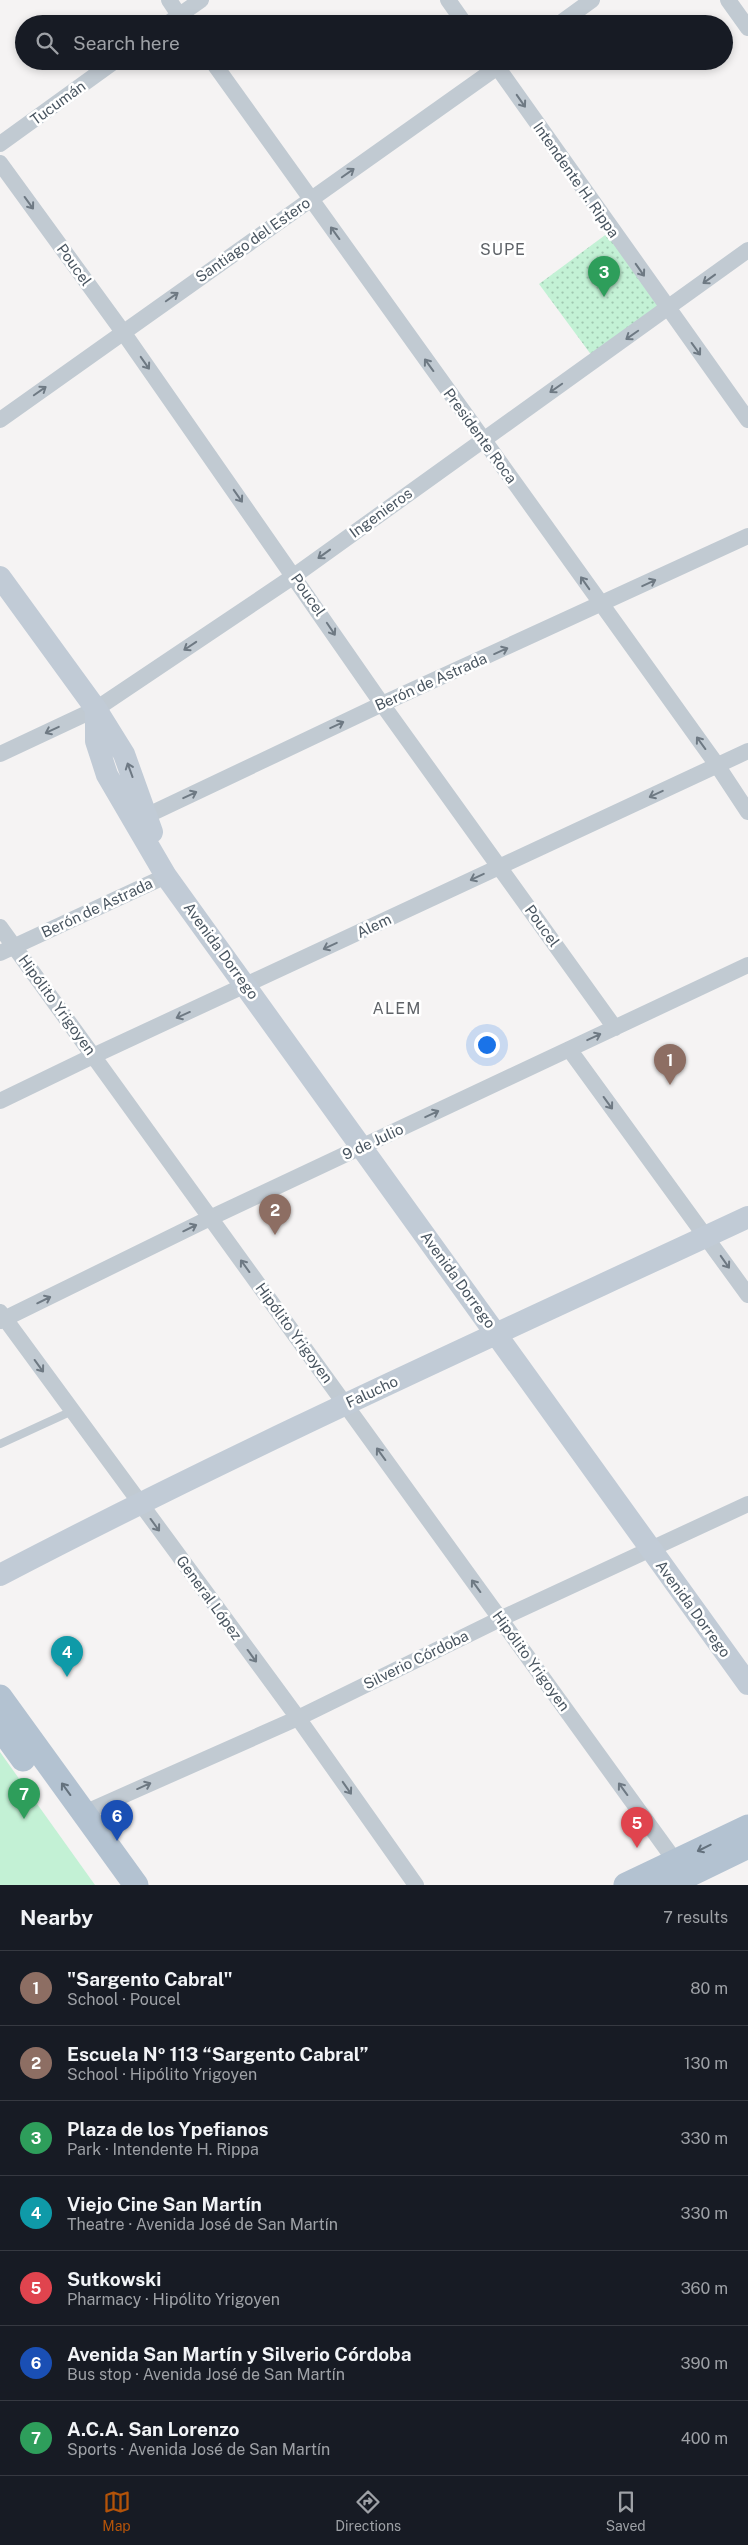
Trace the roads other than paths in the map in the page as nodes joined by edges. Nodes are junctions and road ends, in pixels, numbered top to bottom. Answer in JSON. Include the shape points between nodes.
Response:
{"nodes":[{"id":1,"x":169,"y":0,"type":"edge"},
{"id":2,"x":201,"y":0,"type":"edge"},
{"id":3,"x":448,"y":0,"type":"edge"},
{"id":4,"x":592,"y":0,"type":"edge"},
{"id":5,"x":728,"y":0,"type":"edge"},
{"id":6,"x":175,"y":15,"type":"edge"},
{"id":7,"x":184,"y":15,"type":"edge"},
{"id":8,"x":459,"y":15,"type":"edge"},
{"id":9,"x":571,"y":15,"type":"edge"},
{"id":10,"x":748,"y":28,"type":"edge"},
{"id":11,"x":103,"y":70,"type":"edge"},
{"id":12,"x":218,"y":70,"type":"edge"},
{"id":13,"x":488,"y":70,"type":"edge"},
{"id":14,"x":503,"y":70,"type":"edge"},
{"id":15,"x":0,"y":144,"type":"edge"},
{"id":16,"x":0,"y":163,"type":"edge"},
{"id":17,"x":310,"y":199,"type":"junction"},
{"id":18,"x":748,"y":250,"type":"edge"},
{"id":19,"x":668,"y":309,"type":"junction"},
{"id":20,"x":123,"y":332,"type":"junction"},
{"id":21,"x":0,"y":420,"type":"edge"},
{"id":22,"x":748,"y":420,"type":"edge"},
{"id":23,"x":483,"y":439,"type":"junction"},
{"id":24,"x":748,"y":536,"type":"edge"},
{"id":25,"x":294,"y":576,"type":"junction"},
{"id":26,"x":0,"y":577,"type":"edge"},
{"id":27,"x":601,"y":605,"type":"junction"},
{"id":28,"x":382,"y":704,"type":"junction"},
{"id":29,"x":96,"y":709,"type":"junction"},
{"id":30,"x":748,"y":751,"type":"edge"},
{"id":31,"x":0,"y":754,"type":"edge"},
{"id":32,"x":717,"y":766,"type":"junction"},
{"id":33,"x":118,"y":795,"type":"junction"},
{"id":34,"x":748,"y":812,"type":"edge"},
{"id":35,"x":146,"y":816,"type":"junction"},
{"id":36,"x":499,"y":867,"type":"junction"},
{"id":37,"x":166,"y":876,"type":"junction"},
{"id":38,"x":0,"y":927,"type":"edge"},
{"id":39,"x":7,"y":950,"type":"edge"},
{"id":40,"x":748,"y":964,"type":"edge"},
{"id":41,"x":246,"y":986,"type":"junction"},
{"id":42,"x":614,"y":1028,"type":"junction"},
{"id":43,"x":569,"y":1049,"type":"junction"},
{"id":44,"x":93,"y":1056,"type":"junction"},
{"id":45,"x":0,"y":1101,"type":"edge"},
{"id":46,"x":362,"y":1147,"type":"junction"},
{"id":47,"x":210,"y":1218,"type":"junction"},
{"id":48,"x":748,"y":1218,"type":"edge"},
{"id":49,"x":706,"y":1237,"type":"junction"},
{"id":50,"x":748,"y":1295,"type":"edge"},
{"id":51,"x":2,"y":1318,"type":"edge"},
{"id":52,"x":497,"y":1334,"type":"junction"},
{"id":53,"x":345,"y":1404,"type":"junction"},
{"id":54,"x":72,"y":1411,"type":"junction"},
{"id":55,"x":0,"y":1444,"type":"edge"},
{"id":56,"x":138,"y":1502,"type":"junction"},
{"id":57,"x":748,"y":1504,"type":"edge"},
{"id":58,"x":650,"y":1551,"type":"junction"},
{"id":59,"x":0,"y":1575,"type":"edge"},
{"id":60,"x":500,"y":1619,"type":"junction"},
{"id":61,"x":748,"y":1684,"type":"edge"},
{"id":62,"x":0,"y":1697,"type":"edge"},
{"id":63,"x":298,"y":1718,"type":"junction"},
{"id":64,"x":0,"y":1727,"type":"edge"},
{"id":65,"x":84,"y":1813,"type":"junction"},
{"id":66,"x":748,"y":1827,"type":"edge"},
{"id":67,"x":748,"y":1846,"type":"edge"},
{"id":68,"x":680,"y":1877,"type":"edge"},
{"id":69,"x":114,"y":1885,"type":"edge"},
{"id":70,"x":136,"y":1885,"type":"edge"},
{"id":71,"x":416,"y":1885,"type":"edge"},
{"id":72,"x":626,"y":1885,"type":"edge"}],
"edges":[{"from":1,"to":6,"type":"street"},
{"from":2,"to":7,"type":"street"},
{"from":3,"to":8,"type":"street"},
{"from":4,"to":9,"type":"street"},
{"from":5,"to":10,"type":"street"},
{"from":11,"to":15,"type":"street","name":"Tucumán"},
{"from":12,"to":17,"type":"street","name":"Presidente Roca"},
{"from":17,"to":13,"type":"street","name":"Santiago del Estero","one_way":true},
{"from":14,"to":19,"type":"street","name":"Intendente H. Rippa","one_way":true},
{"from":16,"to":20,"type":"street","name":"Poucel","one_way":true},
{"from":20,"to":17,"type":"street","name":"Santiago del Estero","one_way":true},
{"from":23,"to":17,"type":"street","name":"Presidente Roca","one_way":true},
{"from":18,"to":19,"type":"street","name":"Ingenieros","one_way":true},
{"from":19,"to":22,"type":"street","name":"Intendente H. Rippa","one_way":true},
{"from":19,"to":23,"type":"street","name":"Ingenieros","one_way":true},
{"from":21,"to":20,"type":"street","name":"Santiago del Estero","one_way":true},
{"from":20,"to":25,"type":"street","name":"Poucel","one_way":true},
{"from":23,"to":25,"type":"street","name":"Ingenieros","one_way":true},
{"from":27,"to":23,"type":"street","name":"Presidente Roca","one_way":true},
{"from":27,"to":24,"type":"street","name":"Berón de Astrada","one_way":true},
{"from":25,"to":28,"type":"street","name":"Poucel","one_way":true},
{"from":25,"to":29,"type":"street","name":"Ingenieros","one_way":true},
{"from":26,"to":29,"type":"main road","name":"Avenida Dorrego"},
{"from":28,"to":27,"type":"street","name":"Berón de Astrada","one_way":true},
{"from":32,"to":27,"type":"street","name":"Presidente Roca","one_way":true},
{"from":35,"to":28,"type":"street","name":"Berón de Astrada","one_way":true},
{"from":28,"to":36,"type":"street","name":"Poucel"},
{"from":29,"to":31,"type":"street","name":"Ingenieros","one_way":true},
{"from":29,"to":33,"type":"main road","name":"Avenida Dorrego","via":[[96,741],[107,775]]},
{"from":35,"to":29,"type":"main road","name":"Avenida Dorrego","one_way":true,"via":[[124,754]]},
{"from":30,"to":32,"type":"street","name":"Alem"},
{"from":32,"to":34,"type":"street","name":"Presidente Roca"},
{"from":32,"to":36,"type":"street","name":"Alem","one_way":true},
{"from":33,"to":35,"type":"street"},
{"from":33,"to":37,"type":"main road","name":"Avenida Dorrego"},
{"from":35,"to":37,"type":"main road","name":"Avenida Dorrego"},
{"from":36,"to":41,"type":"street","name":"Alem","one_way":true},
{"from":36,"to":42,"type":"street","name":"Poucel"},
{"from":37,"to":39,"type":"street","name":"Berón de Astrada"},
{"from":37,"to":41,"type":"main road","name":"Avenida Dorrego"},
{"from":38,"to":39,"type":"street","name":"Hipólito Yrigoyen"},
{"from":39,"to":44,"type":"street","name":"Hipólito Yrigoyen"},
{"from":40,"to":42,"type":"street","name":"9 de Julio"},
{"from":41,"to":44,"type":"street","name":"Alem","one_way":true},
{"from":41,"to":46,"type":"main road","name":"Avenida Dorrego"},
{"from":43,"to":42,"type":"street","name":"9 de Julio","one_way":true},
{"from":46,"to":43,"type":"street","name":"9 de Julio","one_way":true},
{"from":43,"to":49,"type":"street","one_way":true},
{"from":44,"to":45,"type":"street","name":"Alem"},
{"from":44,"to":47,"type":"street","name":"Hipólito Yrigoyen"},
{"from":46,"to":47,"type":"street","name":"9 de Julio"},
{"from":46,"to":52,"type":"main road","name":"Avenida Dorrego"},
{"from":51,"to":47,"type":"street","name":"9 de Julio","one_way":true},
{"from":53,"to":47,"type":"street","name":"Hipólito Yrigoyen","one_way":true},
{"from":48,"to":49,"type":"main road","name":"Falucho"},
{"from":49,"to":50,"type":"street","one_way":true},
{"from":49,"to":52,"type":"main road","name":"Falucho"},
{"from":51,"to":54,"type":"street","name":"General López","one_way":true},
{"from":52,"to":53,"type":"main road","name":"Falucho"},
{"from":52,"to":58,"type":"main road","name":"Avenida Dorrego"},
{"from":53,"to":56,"type":"main road","name":"Falucho"},
{"from":60,"to":53,"type":"street","name":"Hipólito Yrigoyen","one_way":true},
{"from":54,"to":55,"type":"lane"},
{"from":54,"to":56,"type":"street","name":"General López"},
{"from":56,"to":59,"type":"main road","name":"Falucho"},
{"from":56,"to":63,"type":"street","name":"General López","one_way":true},
{"from":57,"to":58,"type":"street","name":"Silverio Córdoba"},
{"from":58,"to":60,"type":"street","name":"Silverio Córdoba"},
{"from":58,"to":61,"type":"main road","name":"Avenida Dorrego"},
{"from":60,"to":63,"type":"street","name":"Silverio Córdoba"},
{"from":68,"to":60,"type":"street","name":"Hipólito Yrigoyen","one_way":true},
{"from":65,"to":62,"type":"main road","one_way":true},
{"from":65,"to":63,"type":"street","name":"Silverio Córdoba","one_way":true},
{"from":63,"to":71,"type":"street","name":"General López","one_way":true},
{"from":64,"to":69,"type":"main road"},
{"from":65,"to":70,"type":"main road"},
{"from":66,"to":68,"type":"main road","one_way":true},
{"from":67,"to":68,"type":"main road"},
{"from":68,"to":72,"type":"main road"}]}
